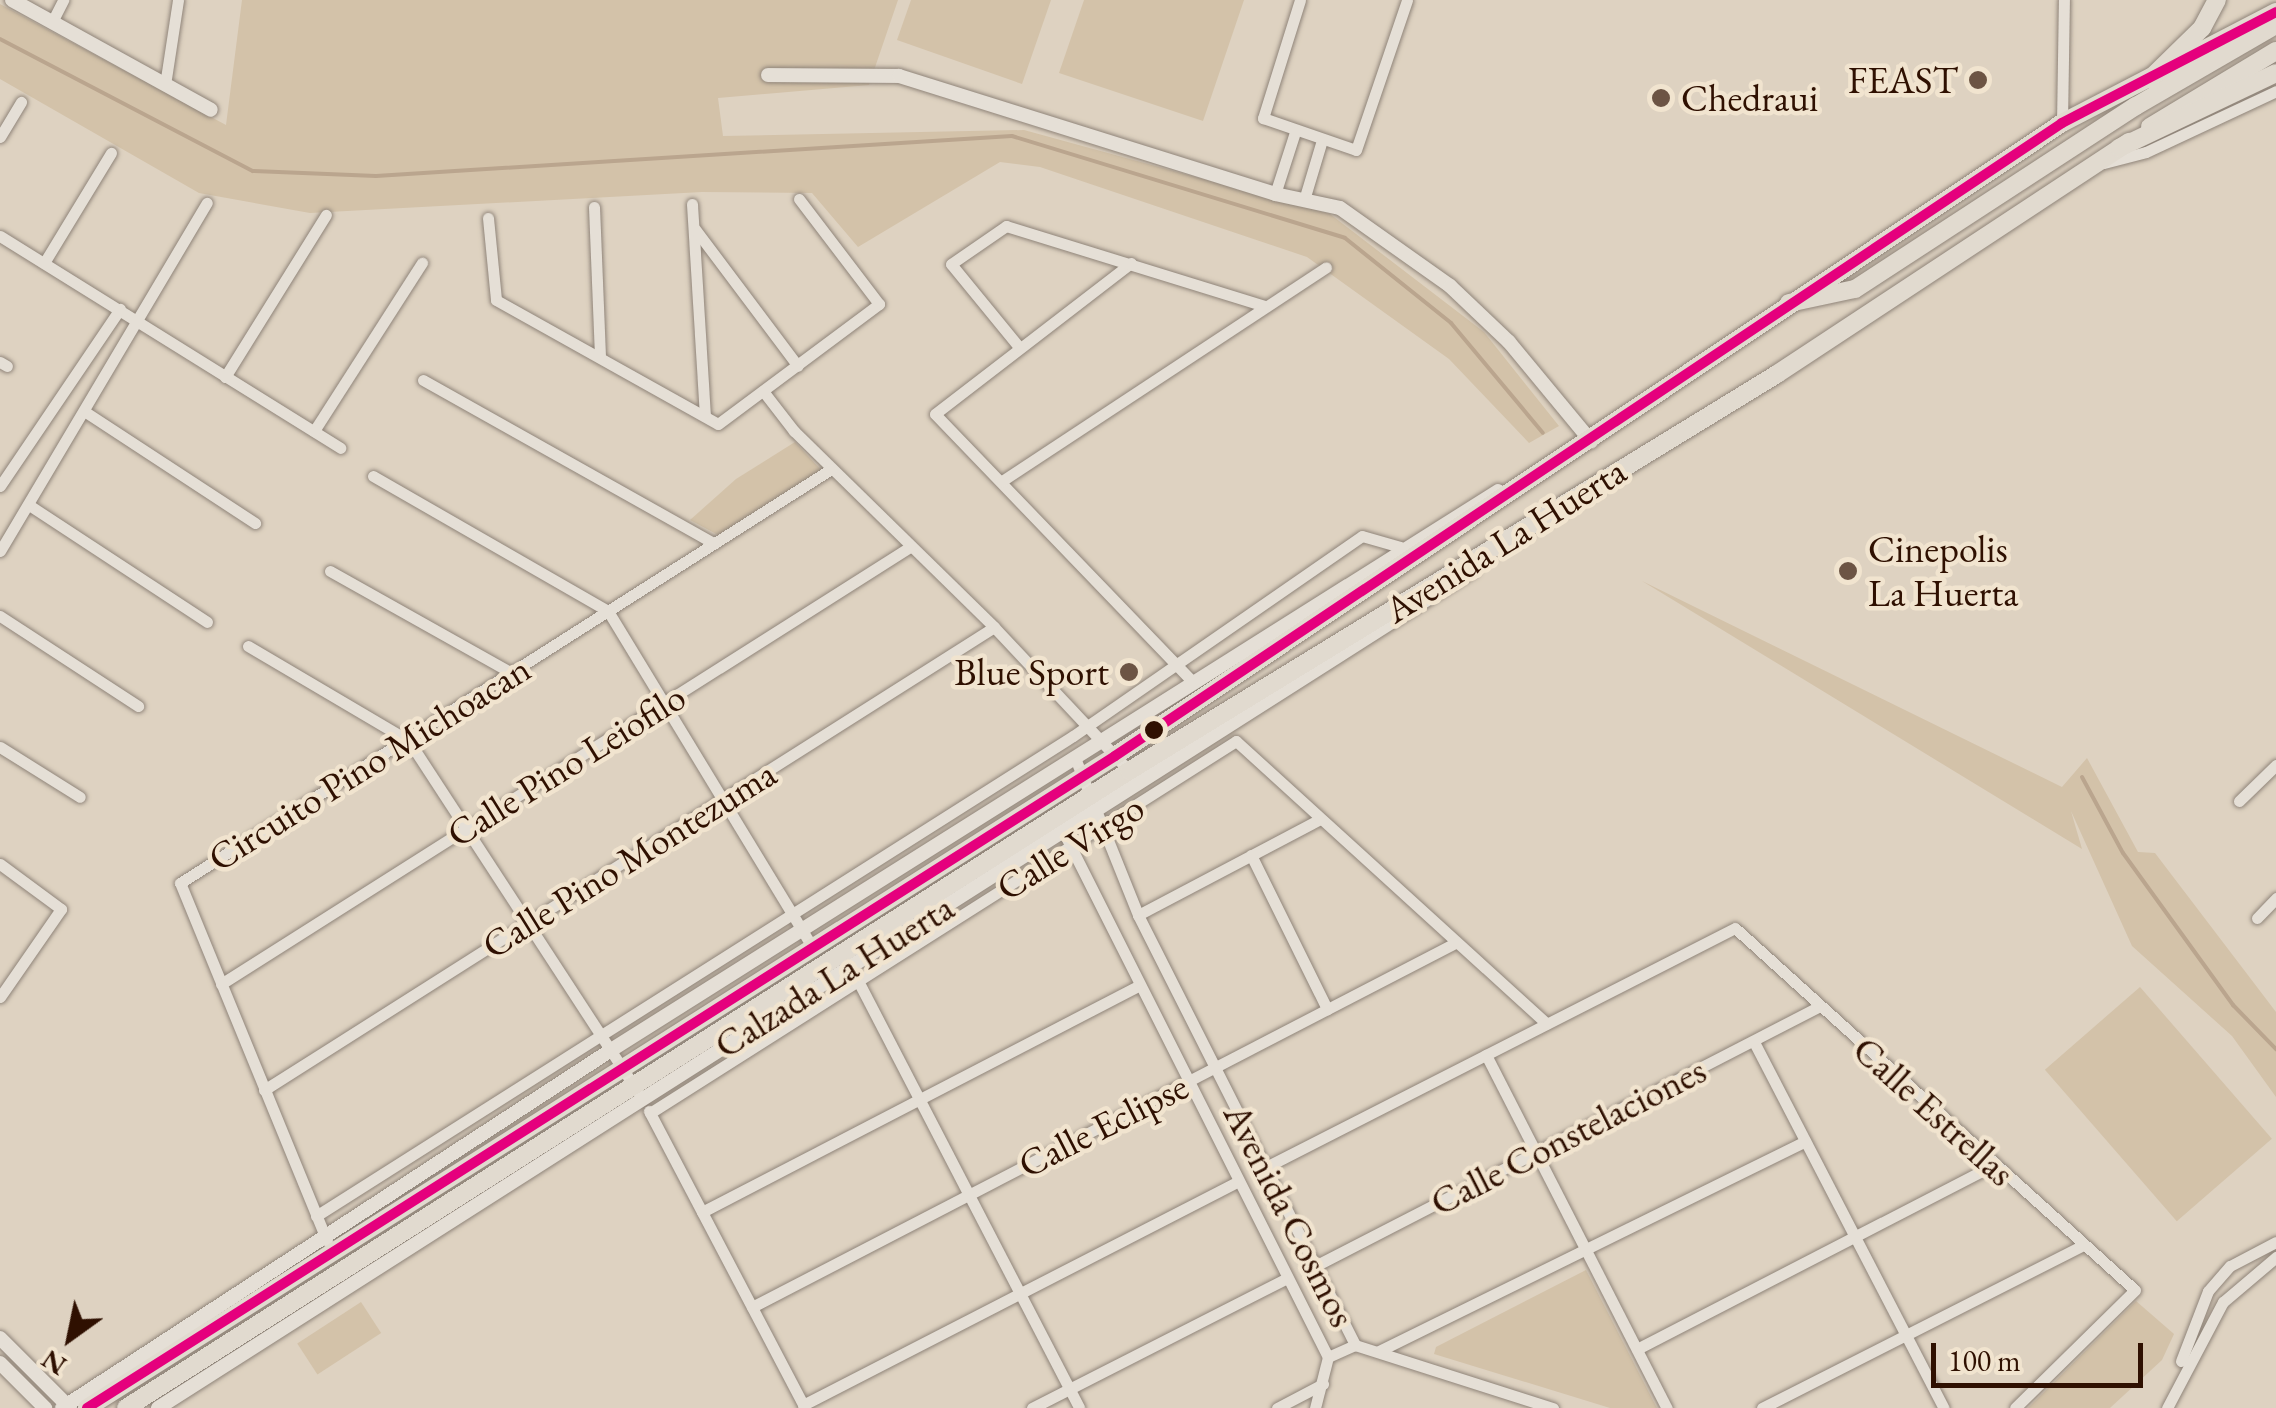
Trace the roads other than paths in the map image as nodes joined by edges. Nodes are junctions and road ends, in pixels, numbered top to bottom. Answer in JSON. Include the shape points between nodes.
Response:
{"nodes":[{"id":1,"x":12,"y":0,"type":"edge"},
{"id":2,"x":63,"y":0,"type":"edge"},
{"id":3,"x":178,"y":0,"type":"edge"},
{"id":4,"x":1300,"y":0,"type":"edge"},
{"id":5,"x":1407,"y":0,"type":"edge"},
{"id":6,"x":2064,"y":0,"type":"edge"},
{"id":7,"x":2217,"y":0,"type":"edge"},
{"id":8,"x":2276,"y":12,"type":"edge"},
{"id":9,"x":52,"y":22,"type":"junction"},
{"id":10,"x":2276,"y":25,"type":"edge"},
{"id":11,"x":2276,"y":51,"type":"edge"},
{"id":12,"x":2276,"y":73,"type":"edge"},
{"id":13,"x":768,"y":75,"type":"dead end"},
{"id":14,"x":2150,"y":79,"type":"junction"},
{"id":15,"x":164,"y":85,"type":"junction"},
{"id":16,"x":2276,"y":91,"type":"edge"},
{"id":17,"x":21,"y":102,"type":"dead end"},
{"id":18,"x":211,"y":110,"type":"dead end"},
{"id":19,"x":2062,"y":123,"type":"junction"},
{"id":20,"x":1295,"y":132,"type":"junction"},
{"id":21,"x":0,"y":136,"type":"edge"},
{"id":22,"x":1322,"y":140,"type":"junction"},
{"id":23,"x":2120,"y":148,"type":"junction"},
{"id":24,"x":111,"y":153,"type":"dead end"},
{"id":25,"x":2090,"y":167,"type":"junction"},
{"id":26,"x":1275,"y":194,"type":"junction"},
{"id":27,"x":799,"y":199,"type":"dead end"},
{"id":28,"x":1304,"y":200,"type":"junction"},
{"id":29,"x":208,"y":204,"type":"dead end"},
{"id":30,"x":692,"y":204,"type":"dead end"},
{"id":31,"x":594,"y":207,"type":"dead end"},
{"id":32,"x":326,"y":215,"type":"dead end"},
{"id":33,"x":488,"y":218,"type":"dead end"},
{"id":34,"x":695,"y":229,"type":"junction"},
{"id":35,"x":0,"y":236,"type":"edge"},
{"id":36,"x":44,"y":263,"type":"junction"},
{"id":37,"x":422,"y":263,"type":"dead end"},
{"id":38,"x":1131,"y":263,"type":"junction"},
{"id":39,"x":1326,"y":267,"type":"dead end"},
{"id":40,"x":1789,"y":303,"type":"junction"},
{"id":41,"x":1264,"y":306,"type":"junction"},
{"id":42,"x":120,"y":309,"type":"junction"},
{"id":43,"x":140,"y":322,"type":"junction"},
{"id":44,"x":1019,"y":347,"type":"junction"},
{"id":45,"x":600,"y":356,"type":"junction"},
{"id":46,"x":798,"y":366,"type":"junction"},
{"id":47,"x":225,"y":377,"type":"junction"},
{"id":48,"x":423,"y":380,"type":"dead end"},
{"id":49,"x":763,"y":391,"type":"junction"},
{"id":50,"x":87,"y":413,"type":"junction"},
{"id":51,"x":706,"y":416,"type":"junction"},
{"id":52,"x":314,"y":431,"type":"junction"},
{"id":53,"x":1592,"y":441,"type":"junction"},
{"id":54,"x":340,"y":448,"type":"dead end"},
{"id":55,"x":831,"y":469,"type":"junction"},
{"id":56,"x":373,"y":476,"type":"dead end"},
{"id":57,"x":1543,"y":476,"type":"junction"},
{"id":58,"x":1002,"y":481,"type":"junction"},
{"id":59,"x":0,"y":486,"type":"edge"},
{"id":60,"x":29,"y":505,"type":"junction"},
{"id":61,"x":255,"y":523,"type":"dead end"},
{"id":62,"x":1506,"y":538,"type":"junction"},
{"id":63,"x":714,"y":543,"type":"junction"},
{"id":64,"x":910,"y":547,"type":"junction"},
{"id":65,"x":1400,"y":547,"type":"junction"},
{"id":66,"x":0,"y":551,"type":"edge"},
{"id":67,"x":330,"y":571,"type":"dead end"},
{"id":68,"x":608,"y":611,"type":"junction"},
{"id":69,"x":0,"y":616,"type":"edge"},
{"id":70,"x":207,"y":622,"type":"dead end"},
{"id":71,"x":994,"y":627,"type":"junction"},
{"id":72,"x":248,"y":646,"type":"dead end"},
{"id":73,"x":1178,"y":663,"type":"junction"},
{"id":74,"x":512,"y":673,"type":"junction"},
{"id":75,"x":1191,"y":680,"type":"junction"},
{"id":76,"x":664,"y":702,"type":"junction"},
{"id":77,"x":138,"y":706,"type":"dead end"},
{"id":78,"x":1086,"y":727,"type":"junction"},
{"id":79,"x":409,"y":741,"type":"junction"},
{"id":80,"x":0,"y":747,"type":"edge"},
{"id":81,"x":1108,"y":749,"type":"junction"},
{"id":82,"x":1071,"y":761,"type":"junction"},
{"id":83,"x":2276,"y":766,"type":"edge"},
{"id":84,"x":1129,"y":771,"type":"junction"},
{"id":85,"x":1081,"y":778,"type":"junction"},
{"id":86,"x":1061,"y":790,"type":"junction"},
{"id":87,"x":80,"y":797,"type":"dead end"},
{"id":88,"x":724,"y":798,"type":"junction"},
{"id":89,"x":2239,"y":801,"type":"dead end"},
{"id":90,"x":1092,"y":804,"type":"junction"},
{"id":91,"x":1318,"y":820,"type":"junction"},
{"id":92,"x":1101,"y":828,"type":"junction"},
{"id":93,"x":466,"y":829,"type":"junction"},
{"id":94,"x":1065,"y":831,"type":"junction"},
{"id":95,"x":1252,"y":855,"type":"junction"},
{"id":96,"x":0,"y":864,"type":"edge"},
{"id":97,"x":2276,"y":898,"type":"edge"},
{"id":98,"x":790,"y":913,"type":"junction"},
{"id":99,"x":1138,"y":915,"type":"junction"},
{"id":100,"x":2256,"y":918,"type":"dead end"},
{"id":101,"x":526,"y":924,"type":"junction"},
{"id":102,"x":808,"y":938,"type":"junction"},
{"id":103,"x":1454,"y":942,"type":"junction"},
{"id":104,"x":847,"y":959,"type":"junction"},
{"id":105,"x":858,"y":982,"type":"junction"},
{"id":106,"x":221,"y":984,"type":"junction"},
{"id":107,"x":1138,"y":986,"type":"junction"},
{"id":108,"x":1,"y":993,"type":"edge"},
{"id":109,"x":1820,"y":1006,"type":"junction"},
{"id":110,"x":1327,"y":1009,"type":"junction"},
{"id":111,"x":1547,"y":1024,"type":"junction"},
{"id":112,"x":598,"y":1039,"type":"junction"},
{"id":113,"x":1754,"y":1042,"type":"junction"},
{"id":114,"x":608,"y":1052,"type":"junction"},
{"id":115,"x":1486,"y":1055,"type":"junction"},
{"id":116,"x":1216,"y":1067,"type":"junction"},
{"id":117,"x":1186,"y":1082,"type":"junction"},
{"id":118,"x":632,"y":1084,"type":"junction"},
{"id":119,"x":264,"y":1090,"type":"junction"},
{"id":120,"x":920,"y":1101,"type":"junction"},
{"id":121,"x":650,"y":1113,"type":"junction"},
{"id":122,"x":1805,"y":1140,"type":"junction"},
{"id":123,"x":1535,"y":1150,"type":"junction"},
{"id":124,"x":1993,"y":1164,"type":"junction"},
{"id":125,"x":1266,"y":1167,"type":"junction"},
{"id":126,"x":1236,"y":1182,"type":"junction"},
{"id":127,"x":968,"y":1195,"type":"junction"},
{"id":128,"x":702,"y":1212,"type":"junction"},
{"id":129,"x":316,"y":1216,"type":"junction"},
{"id":130,"x":1855,"y":1238,"type":"junction"},
{"id":131,"x":2276,"y":1242,"type":"edge"},
{"id":132,"x":330,"y":1246,"type":"junction"},
{"id":133,"x":2082,"y":1246,"type":"junction"},
{"id":134,"x":1586,"y":1251,"type":"junction"},
{"id":135,"x":2276,"y":1257,"type":"edge"},
{"id":136,"x":1316,"y":1265,"type":"junction"},
{"id":137,"x":1285,"y":1279,"type":"junction"},
{"id":138,"x":2208,"y":1291,"type":"junction"},
{"id":139,"x":1020,"y":1293,"type":"junction"},
{"id":140,"x":2223,"y":1302,"type":"junction"},
{"id":141,"x":752,"y":1307,"type":"junction"},
{"id":142,"x":1905,"y":1336,"type":"junction"},
{"id":143,"x":0,"y":1338,"type":"edge"},
{"id":144,"x":1355,"y":1345,"type":"junction"},
{"id":145,"x":1637,"y":1349,"type":"junction"},
{"id":146,"x":1379,"y":1352,"type":"junction"},
{"id":147,"x":1328,"y":1358,"type":"junction"},
{"id":148,"x":0,"y":1363,"type":"edge"},
{"id":149,"x":1323,"y":1384,"type":"junction"},
{"id":150,"x":2173,"y":1386,"type":"junction"},
{"id":151,"x":1069,"y":1389,"type":"junction"},
{"id":152,"x":1788,"y":1402,"type":"edge"},
{"id":153,"x":804,"y":1406,"type":"edge"},
{"id":154,"x":71,"y":1407,"type":"edge"},
{"id":155,"x":45,"y":1408,"type":"edge"},
{"id":156,"x":126,"y":1408,"type":"edge"},
{"id":157,"x":158,"y":1408,"type":"edge"},
{"id":158,"x":1032,"y":1408,"type":"edge"},
{"id":159,"x":1079,"y":1408,"type":"edge"},
{"id":160,"x":1277,"y":1408,"type":"edge"},
{"id":161,"x":1315,"y":1408,"type":"edge"},
{"id":162,"x":1553,"y":1408,"type":"edge"},
{"id":163,"x":1667,"y":1408,"type":"edge"},
{"id":164,"x":1762,"y":1408,"type":"edge"},
{"id":165,"x":1944,"y":1408,"type":"edge"},
{"id":166,"x":2015,"y":1408,"type":"edge"},
{"id":167,"x":2168,"y":1408,"type":"edge"}],
"edges":[{"from":1,"to":9,"type":"street"},
{"from":2,"to":9,"type":"street"},
{"from":3,"to":15,"type":"street"},
{"from":4,"to":20,"type":"street","via":[[1263,118]]},
{"from":5,"to":22,"type":"street","via":[[1360,146],[1352,150]]},
{"from":6,"to":19,"type":"street"},
{"from":7,"to":14,"type":"main road","via":[[2202,28]]},
{"from":8,"to":14,"type":"main road","name":"Avenida La Huerta"},
{"from":9,"to":15,"type":"street"},
{"from":10,"to":40,"type":"main road","via":[[2136,106],[1855,289]]},
{"from":11,"to":23,"type":"main road"},
{"from":12,"to":23,"type":"main road"},
{"from":13,"to":26,"type":"street","via":[[899,76]]},
{"from":14,"to":19,"type":"main road","name":"Avenida La Huerta"},
{"from":15,"to":18,"type":"street"},
{"from":16,"to":25,"type":"street","via":[[2146,152]]},
{"from":17,"to":21,"type":"street"},
{"from":19,"to":40,"type":"main road","name":"Avenida La Huerta"},
{"from":20,"to":22,"type":"street"},
{"from":20,"to":26,"type":"street"},
{"from":22,"to":28,"type":"street"},
{"from":23,"to":25,"type":"main road","name":"Avenida La Huerta"},
{"from":24,"to":36,"type":"street"},
{"from":25,"to":62,"type":"main road","name":"Avenida La Huerta","via":[[1777,374]]},
{"from":26,"to":28,"type":"street"},
{"from":27,"to":46,"type":"street","via":[[878,304]]},
{"from":28,"to":53,"type":"street","via":[[1340,208],[1450,286],[1509,342]]},
{"from":29,"to":43,"type":"street"},
{"from":30,"to":34,"type":"street"},
{"from":31,"to":45,"type":"street"},
{"from":32,"to":47,"type":"street"},
{"from":33,"to":45,"type":"street","via":[[496,300]]},
{"from":34,"to":46,"type":"street"},
{"from":34,"to":51,"type":"street"},
{"from":35,"to":36,"type":"street"},
{"from":36,"to":42,"type":"street"},
{"from":37,"to":52,"type":"street"},
{"from":38,"to":41,"type":"street"},
{"from":38,"to":44,"type":"street"},
{"from":38,"to":44,"type":"street","via":[[1006,226],[951,264]]},
{"from":39,"to":41,"type":"street"},
{"from":40,"to":53,"type":"main road","name":"Avenida La Huerta"},
{"from":41,"to":58,"type":"street"},
{"from":42,"to":43,"type":"street"},
{"from":42,"to":59,"type":"street"},
{"from":43,"to":47,"type":"street"},
{"from":43,"to":50,"type":"street"},
{"from":44,"to":58,"type":"street","via":[[935,414]]},
{"from":45,"to":51,"type":"street"},
{"from":46,"to":49,"type":"street"},
{"from":47,"to":52,"type":"street"},
{"from":48,"to":63,"type":"street"},
{"from":49,"to":51,"type":"street","via":[[718,424]]},
{"from":49,"to":55,"type":"street"},
{"from":50,"to":60,"type":"street"},
{"from":50,"to":61,"type":"street"},
{"from":52,"to":54,"type":"street"},
{"from":53,"to":57,"type":"main road","name":"Avenida La Huerta"},
{"from":55,"to":63,"type":"street","name":"Circuito Pino Michoacan"},
{"from":55,"to":64,"type":"street"},
{"from":56,"to":68,"type":"street"},
{"from":57,"to":65,"type":"street","name":"Calzada La Huerta","via":[[1496,492]]},
{"from":57,"to":81,"type":"main road","name":"Avenida La Huerta"},
{"from":58,"to":73,"type":"street"},
{"from":60,"to":66,"type":"street"},
{"from":60,"to":70,"type":"street"},
{"from":62,"to":84,"type":"main road","name":"Avenida La Huerta"},
{"from":62,"to":90,"type":"street","via":[[1476,568]]},
{"from":63,"to":68,"type":"street","name":"Circuito Pino Michoacan"},
{"from":64,"to":71,"type":"street"},
{"from":64,"to":76,"type":"street","name":"Calle Pino Leiofilo"},
{"from":65,"to":73,"type":"street","name":"Calzada La Huerta","via":[[1362,536]]},
{"from":65,"to":75,"type":"street","name":"Calzada La Huerta"},
{"from":67,"to":74,"type":"street"},
{"from":68,"to":74,"type":"street","name":"Circuito Pino Michoacan"},
{"from":68,"to":76,"type":"street"},
{"from":69,"to":77,"type":"street"},
{"from":71,"to":78,"type":"street"},
{"from":71,"to":88,"type":"street","name":"Calle Pino Montezuma"},
{"from":72,"to":79,"type":"street"},
{"from":73,"to":75,"type":"street"},
{"from":73,"to":78,"type":"street","name":"Calzada La Huerta"},
{"from":74,"to":79,"type":"street","name":"Circuito Pino Michoacan"},
{"from":75,"to":81,"type":"street","name":"Calzada La Huerta"},
{"from":76,"to":88,"type":"street"},
{"from":76,"to":93,"type":"street","name":"Calle Pino Leiofilo"},
{"from":78,"to":81,"type":"street"},
{"from":78,"to":98,"type":"street","name":"Calzada La Huerta"},
{"from":79,"to":93,"type":"street"},
{"from":79,"to":106,"type":"street","name":"Circuito Pino Michoacan","via":[[180,883]]},
{"from":80,"to":87,"type":"street"},
{"from":81,"to":82,"type":"street","name":"Calzada La Huerta"},
{"from":81,"to":84,"type":"street"},
{"from":81,"to":85,"type":"main road","name":"Avenida La Huerta"},
{"from":82,"to":85,"type":"street","name":"Avenida Cosmos"},
{"from":82,"to":86,"type":"street","name":"Avenida Cosmos"},
{"from":82,"to":102,"type":"street","name":"Calzada La Huerta"},
{"from":83,"to":89,"type":"street"},
{"from":84,"to":90,"type":"main road","name":"Avenida La Huerta"},
{"from":85,"to":86,"type":"main road","name":"Avenida La Huerta"},
{"from":85,"to":90,"type":"street","name":"Avenida Cosmos"},
{"from":86,"to":94,"type":"street","name":"Avenida Cosmos"},
{"from":86,"to":102,"type":"main road","name":"Avenida La Huerta"},
{"from":88,"to":98,"type":"street"},
{"from":88,"to":101,"type":"street","name":"Calle Pino Montezuma"},
{"from":90,"to":92,"type":"street","name":"Avenida Cosmos"},
{"from":90,"to":94,"type":"main road","name":"Avenida La Huerta"},
{"from":91,"to":92,"type":"street","name":"Calle Virgo","via":[[1236,741]]},
{"from":91,"to":95,"type":"street"},
{"from":91,"to":103,"type":"street"},
{"from":92,"to":94,"type":"street","name":"Calle Virgo"},
{"from":92,"to":99,"type":"street","name":"Avenida Cosmos"},
{"from":93,"to":101,"type":"street"},
{"from":93,"to":106,"type":"street","name":"Calle Pino Leiofilo"},
{"from":94,"to":104,"type":"main road","name":"Avenida La Huerta"},
{"from":94,"to":105,"type":"street","name":"Calle Virgo"},
{"from":94,"to":107,"type":"street","name":"Avenida Cosmos"},
{"from":95,"to":99,"type":"street"},
{"from":95,"to":110,"type":"street"},
{"from":96,"to":108,"type":"street","via":[[62,910]]},
{"from":97,"to":100,"type":"street"},
{"from":98,"to":102,"type":"street"},
{"from":98,"to":112,"type":"street","name":"Calzada La Huerta"},
{"from":99,"to":116,"type":"street","name":"Avenida Cosmos"},
{"from":101,"to":112,"type":"street"},
{"from":101,"to":119,"type":"street","name":"Calle Pino Montezuma"},
{"from":102,"to":114,"type":"street","name":"Calzada La Huerta"},
{"from":102,"to":118,"type":"main road","name":"Avenida La Huerta"},
{"from":103,"to":110,"type":"street","name":"Calle Eclipse"},
{"from":103,"to":111,"type":"street"},
{"from":104,"to":105,"type":"street"},
{"from":104,"to":118,"type":"main road","name":"Avenida La Huerta"},
{"from":105,"to":120,"type":"street"},
{"from":105,"to":121,"type":"street","name":"Calle Virgo"},
{"from":106,"to":119,"type":"street","name":"Circuito Pino Michoacan"},
{"from":107,"to":117,"type":"street","name":"Avenida Cosmos"},
{"from":107,"to":120,"type":"street"},
{"from":109,"to":111,"type":"street","name":"Calle Estrellas","via":[[1735,928]]},
{"from":109,"to":113,"type":"street","name":"Calle Constelaciones"},
{"from":109,"to":124,"type":"street","name":"Calle Estrellas"},
{"from":110,"to":116,"type":"street","name":"Calle Eclipse"},
{"from":111,"to":115,"type":"street"},
{"from":112,"to":114,"type":"street"},
{"from":112,"to":129,"type":"street","name":"Calzada La Huerta"},
{"from":113,"to":122,"type":"street"},
{"from":113,"to":123,"type":"street","name":"Calle Constelaciones"},
{"from":114,"to":118,"type":"street"},
{"from":114,"to":132,"type":"street","name":"Calzada La Huerta"},
{"from":115,"to":123,"type":"street"},
{"from":115,"to":125,"type":"street"},
{"from":116,"to":117,"type":"street","name":"Calle Eclipse"},
{"from":116,"to":125,"type":"street","name":"Avenida Cosmos"},
{"from":117,"to":126,"type":"street","name":"Avenida Cosmos"},
{"from":117,"to":127,"type":"street","name":"Calle Eclipse"},
{"from":118,"to":121,"type":"street"},
{"from":118,"to":132,"type":"main road","name":"Avenida La Huerta"},
{"from":118,"to":156,"type":"main road","name":"Avenida La Huerta"},
{"from":118,"to":157,"type":"street"},
{"from":119,"to":129,"type":"street","name":"Circuito Pino Michoacan"},
{"from":120,"to":127,"type":"street"},
{"from":120,"to":128,"type":"street"},
{"from":121,"to":128,"type":"street"},
{"from":122,"to":130,"type":"street"},
{"from":122,"to":134,"type":"street"},
{"from":123,"to":134,"type":"street"},
{"from":123,"to":136,"type":"street","name":"Calle Constelaciones"},
{"from":124,"to":130,"type":"street"},
{"from":124,"to":133,"type":"street","name":"Calle Estrellas"},
{"from":125,"to":136,"type":"street","name":"Avenida Cosmos"},
{"from":126,"to":137,"type":"street","name":"Avenida Cosmos"},
{"from":126,"to":139,"type":"street"},
{"from":127,"to":139,"type":"street"},
{"from":127,"to":141,"type":"street","name":"Calle Eclipse"},
{"from":128,"to":141,"type":"street"},
{"from":129,"to":132,"type":"street","name":"Circuito Pino Michoacan"},
{"from":130,"to":142,"type":"street"},
{"from":130,"to":145,"type":"street"},
{"from":131,"to":138,"type":"street","via":[[2230,1266]]},
{"from":132,"to":154,"type":"main road","name":"Avenida La Huerta"},
{"from":133,"to":142,"type":"street"},
{"from":133,"to":166,"type":"street","name":"Calle Estrellas","via":[[2135,1290]]},
{"from":134,"to":145,"type":"street"},
{"from":134,"to":146,"type":"street"},
{"from":135,"to":140,"type":"street"},
{"from":136,"to":144,"type":"street","name":"Avenida Cosmos"},
{"from":137,"to":147,"type":"street","name":"Avenida Cosmos"},
{"from":137,"to":151,"type":"street"},
{"from":138,"to":140,"type":"street"},
{"from":138,"to":150,"type":"street"},
{"from":139,"to":151,"type":"street"},
{"from":139,"to":153,"type":"street"},
{"from":140,"to":150,"type":"street"},
{"from":141,"to":153,"type":"street"},
{"from":142,"to":152,"type":"street"},
{"from":142,"to":165,"type":"street"},
{"from":143,"to":154,"type":"street"},
{"from":144,"to":146,"type":"street"},
{"from":144,"to":147,"type":"street"},
{"from":145,"to":163,"type":"street"},
{"from":146,"to":162,"type":"street"},
{"from":147,"to":149,"type":"street"},
{"from":148,"to":155,"type":"street"},
{"from":149,"to":160,"type":"street"},
{"from":149,"to":161,"type":"street"},
{"from":150,"to":167,"type":"street"},
{"from":151,"to":158,"type":"street"},
{"from":151,"to":159,"type":"street"},
{"from":152,"to":164,"type":"street"}]}
